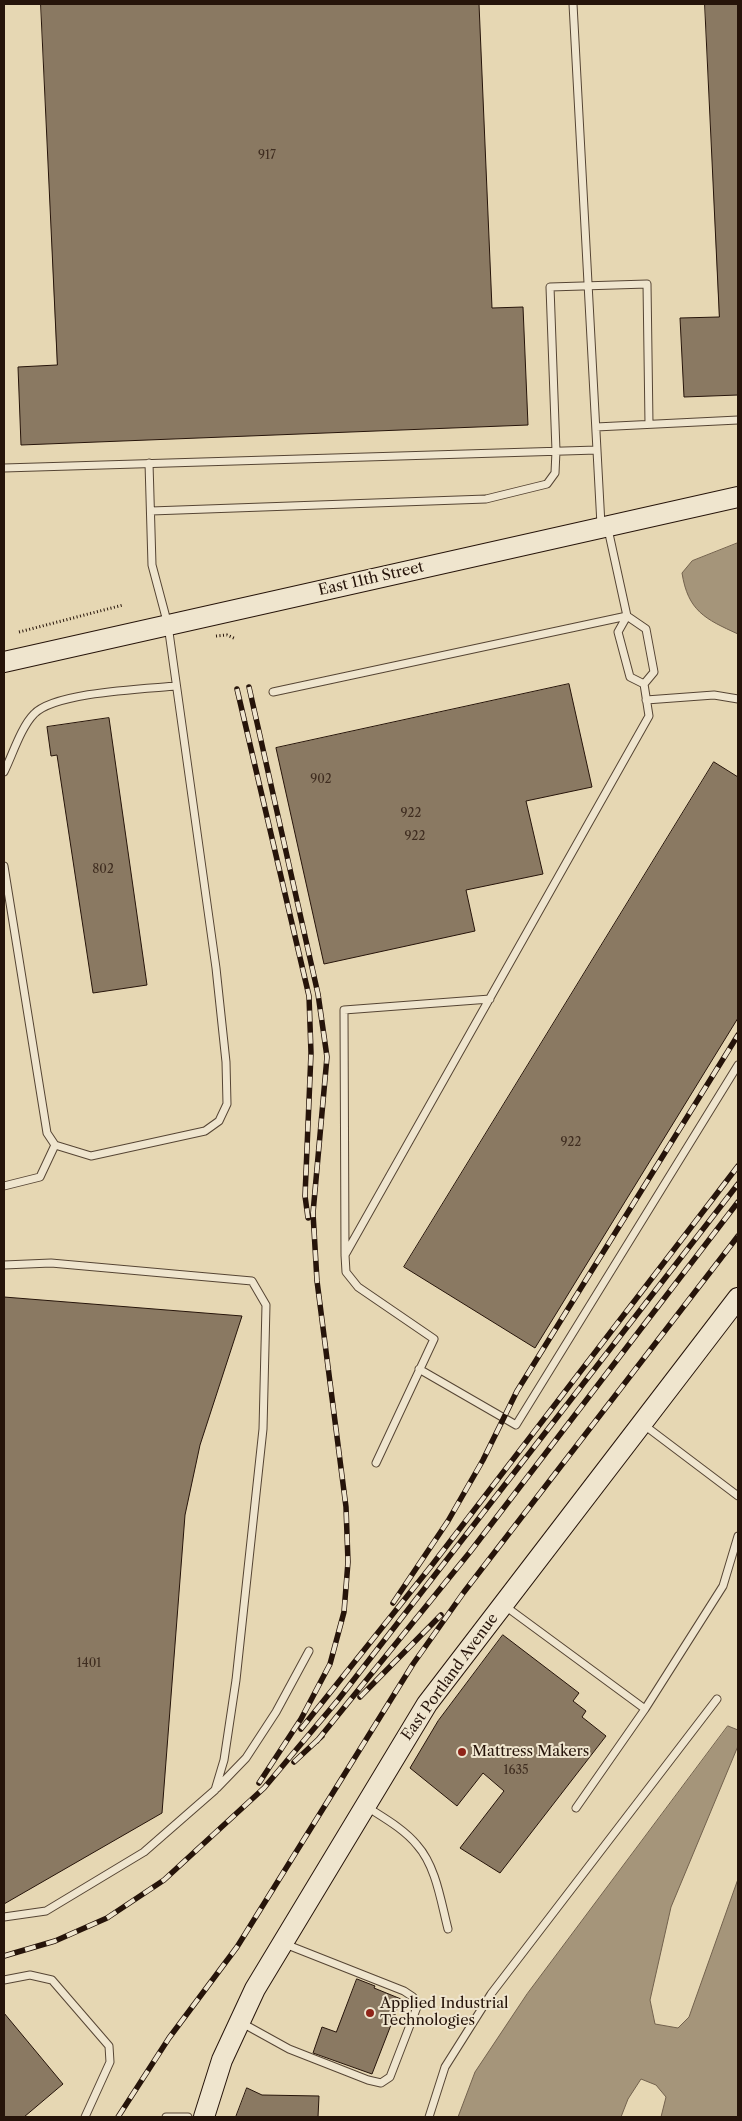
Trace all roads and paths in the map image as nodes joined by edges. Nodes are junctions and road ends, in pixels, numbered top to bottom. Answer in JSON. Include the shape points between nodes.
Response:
{"nodes":[{"id":1,"x":573,"y":4,"type":"edge"},
{"id":2,"x":588,"y":286,"type":"junction"},
{"id":3,"x":738,"y":420,"type":"edge"},
{"id":4,"x":649,"y":424,"type":"junction"},
{"id":5,"x":596,"y":427,"type":"junction"},
{"id":6,"x":597,"y":450,"type":"junction"},
{"id":7,"x":556,"y":451,"type":"junction"},
{"id":8,"x":149,"y":463,"type":"junction"},
{"id":9,"x":4,"y":468,"type":"edge"},
{"id":10,"x":738,"y":497,"type":"edge"},
{"id":11,"x":151,"y":511,"type":"junction"},
{"id":12,"x":605,"y":527,"type":"junction"},
{"id":13,"x":123,"y":605,"type":"dead end"},
{"id":14,"x":627,"y":616,"type":"junction"},
{"id":15,"x":168,"y":625,"type":"junction"},
{"id":16,"x":19,"y":632,"type":"dead end"},
{"id":17,"x":216,"y":636,"type":"dead end"},
{"id":18,"x":236,"y":639,"type":"dead end"},
{"id":19,"x":4,"y":662,"type":"edge"},
{"id":20,"x":644,"y":684,"type":"junction"},
{"id":21,"x":176,"y":686,"type":"junction"},
{"id":22,"x":273,"y":692,"type":"dead end"},
{"id":23,"x":738,"y":699,"type":"edge"},
{"id":24,"x":646,"y":700,"type":"junction"},
{"id":25,"x":4,"y":772,"type":"edge"},
{"id":26,"x":4,"y":866,"type":"edge"},
{"id":27,"x":490,"y":998,"type":"junction"},
{"id":28,"x":738,"y":1065,"type":"edge"},
{"id":29,"x":55,"y":1145,"type":"junction"},
{"id":30,"x":4,"y":1186,"type":"edge"},
{"id":31,"x":345,"y":1255,"type":"junction"},
{"id":32,"x":4,"y":1265,"type":"edge"},
{"id":33,"x":738,"y":1298,"type":"edge"},
{"id":34,"x":419,"y":1369,"type":"junction"},
{"id":35,"x":642,"y":1423,"type":"junction"},
{"id":36,"x":376,"y":1463,"type":"dead end"},
{"id":37,"x":738,"y":1496,"type":"edge"},
{"id":38,"x":738,"y":1536,"type":"edge"},
{"id":39,"x":503,"y":1604,"type":"junction"},
{"id":40,"x":309,"y":1651,"type":"dead end"},
{"id":41,"x":717,"y":1699,"type":"dead end"},
{"id":42,"x":645,"y":1709,"type":"junction"},
{"id":43,"x":215,"y":1790,"type":"junction"},
{"id":44,"x":365,"y":1805,"type":"junction"},
{"id":45,"x":576,"y":1808,"type":"dead end"},
{"id":46,"x":4,"y":1917,"type":"edge"},
{"id":47,"x":448,"y":1929,"type":"dead end"},
{"id":48,"x":282,"y":1943,"type":"junction"},
{"id":49,"x":4,"y":1980,"type":"edge"},
{"id":50,"x":240,"y":2022,"type":"junction"},
{"id":51,"x":85,"y":2117,"type":"edge"},
{"id":52,"x":166,"y":2117,"type":"edge"},
{"id":53,"x":188,"y":2117,"type":"edge"},
{"id":54,"x":204,"y":2117,"type":"edge"},
{"id":55,"x":428,"y":2117,"type":"edge"}],
"edges":[{"from":1,"to":2,"type":"lane"},
{"from":2,"to":4,"type":"lane","via":[[646,284]]},
{"from":2,"to":5,"type":"lane"},
{"from":2,"to":7,"type":"lane","via":[[550,287]]},
{"from":3,"to":4,"type":"lane"},
{"from":4,"to":5,"type":"lane"},
{"from":5,"to":6,"type":"lane"},
{"from":6,"to":7,"type":"lane"},
{"from":6,"to":12,"type":"lane"},
{"from":7,"to":8,"type":"lane"},
{"from":7,"to":11,"type":"lane","via":[[555,474],[547,484],[486,499]]},
{"from":8,"to":9,"type":"lane"},
{"from":8,"to":11,"type":"lane"},
{"from":10,"to":12,"type":"street","name":"East 11th Street"},
{"from":11,"to":15,"type":"lane","via":[[152,566]]},
{"from":12,"to":14,"type":"lane"},
{"from":12,"to":15,"type":"street","name":"East 11th Street"},
{"from":13,"to":16,"type":"path"},
{"from":14,"to":20,"type":"lane","via":[[618,632],[630,678]]},
{"from":14,"to":20,"type":"lane","via":[[646,629],[654,672]]},
{"from":14,"to":22,"type":"lane"},
{"from":15,"to":19,"type":"street","name":"East 11th Street"},
{"from":15,"to":21,"type":"lane"},
{"from":17,"to":18,"type":"path","via":[[227,635]]},
{"from":20,"to":24,"type":"lane"},
{"from":21,"to":25,"type":"lane","via":[[78,697],[39,709],[32,716]]},
{"from":21,"to":29,"type":"lane","via":[[216,968],[227,1104],[220,1121],[205,1131],[91,1156]]},
{"from":23,"to":24,"type":"lane","via":[[714,696]]},
{"from":24,"to":27,"type":"lane","via":[[649,716]]},
{"from":26,"to":29,"type":"lane","via":[[47,1133]]},
{"from":27,"to":31,"type":"lane"},
{"from":27,"to":31,"type":"lane","via":[[344,1010]]},
{"from":28,"to":34,"type":"lane","via":[[516,1425]]},
{"from":29,"to":30,"type":"lane","via":[[40,1177]]},
{"from":31,"to":34,"type":"lane","via":[[346,1272],[358,1287],[434,1339]]},
{"from":32,"to":43,"type":"lane","via":[[51,1263],[252,1281],[266,1305],[262,1438],[236,1680],[224,1760]]},
{"from":33,"to":35,"type":"street","name":"East Portland Avenue"},
{"from":34,"to":36,"type":"lane"},
{"from":35,"to":37,"type":"lane"},
{"from":35,"to":39,"type":"street","name":"East Portland Avenue"},
{"from":38,"to":42,"type":"lane","via":[[723,1586]]},
{"from":39,"to":42,"type":"lane"},
{"from":39,"to":44,"type":"street","name":"East Portland Avenue","via":[[427,1704]]},
{"from":40,"to":43,"type":"lane","via":[[276,1712],[246,1758]]},
{"from":41,"to":55,"type":"lane","via":[[491,1994],[445,2067]]},
{"from":42,"to":45,"type":"lane"},
{"from":43,"to":46,"type":"lane","via":[[144,1852],[46,1911]]},
{"from":44,"to":47,"type":"lane","via":[[418,1845],[428,1863]]},
{"from":44,"to":48,"type":"street","name":"East Portland Avenue"},
{"from":48,"to":50,"type":"street","name":"East Portland Avenue"},
{"from":48,"to":50,"type":"lane","via":[[413,1997],[417,2007],[390,2077],[381,2083],[368,2080],[289,2049]]},
{"from":49,"to":51,"type":"lane","via":[[30,1975],[52,1980],[110,2046],[110,2062]]},
{"from":50,"to":54,"type":"street","name":"East Portland Avenue","via":[[222,2060]]},
{"from":52,"to":53,"type":"lane"}]}
